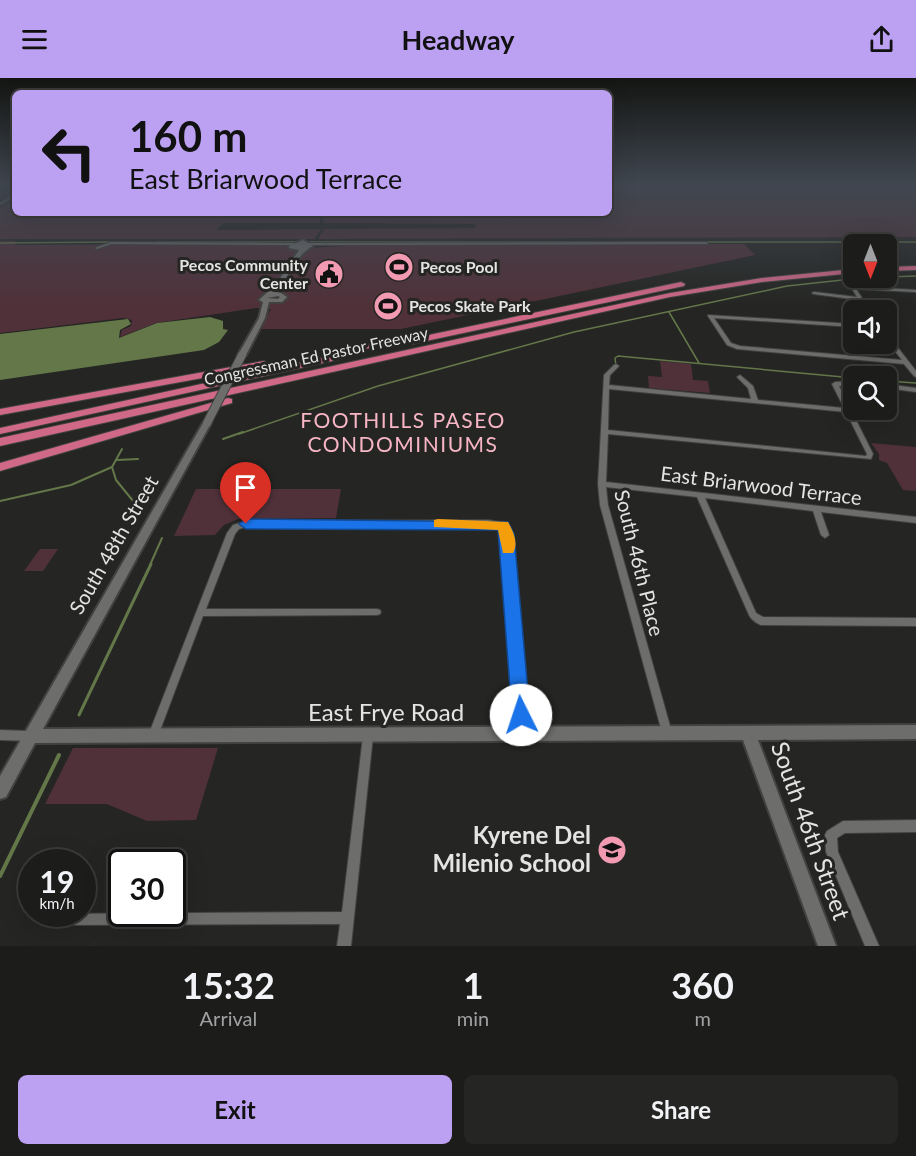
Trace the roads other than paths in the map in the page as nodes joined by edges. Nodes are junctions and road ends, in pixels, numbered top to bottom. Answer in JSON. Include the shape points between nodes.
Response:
{"nodes":[{"id":1,"x":706,"y":243,"type":"dead end"},
{"id":2,"x":293,"y":246,"type":"junction"},
{"id":3,"x":307,"y":246,"type":"junction"},
{"id":4,"x":97,"y":248,"type":"dead end"},
{"id":5,"x":295,"y":257,"type":"junction"},
{"id":6,"x":916,"y":261,"type":"edge"},
{"id":7,"x":897,"y":262,"type":"edge"},
{"id":8,"x":843,"y":264,"type":"edge"},
{"id":9,"x":916,"y":268,"type":"edge"},
{"id":10,"x":897,"y":269,"type":"edge"},
{"id":11,"x":843,"y":272,"type":"edge"},
{"id":12,"x":280,"y":284,"type":"junction"},
{"id":13,"x":916,"y":291,"type":"edge"},
{"id":14,"x":814,"y":293,"type":"dead end"},
{"id":15,"x":279,"y":294,"type":"junction"},
{"id":16,"x":269,"y":295,"type":"junction"},
{"id":17,"x":860,"y":299,"type":"joint"},
{"id":18,"x":266,"y":302,"type":"junction"},
{"id":19,"x":276,"y":302,"type":"junction"},
{"id":20,"x":262,"y":318,"type":"junction"},
{"id":21,"x":498,"y":322,"type":"junction"},
{"id":22,"x":843,"y":325,"type":"edge"},
{"id":23,"x":510,"y":331,"type":"junction"},
{"id":24,"x":897,"y":352,"type":"edge"},
{"id":25,"x":904,"y":362,"type":"junction"},
{"id":26,"x":616,"y":366,"type":"dead end"},
{"id":27,"x":916,"y":375,"type":"edge"},
{"id":28,"x":197,"y":376,"type":"junction"},
{"id":29,"x":740,"y":377,"type":"dead end"},
{"id":30,"x":843,"y":382,"type":"edge"},
{"id":31,"x":607,"y":387,"type":"junction"},
{"id":32,"x":897,"y":387,"type":"edge"},
{"id":33,"x":916,"y":390,"type":"edge"},
{"id":34,"x":843,"y":399,"type":"edge"},
{"id":35,"x":755,"y":401,"type":"junction"},
{"id":36,"x":0,"y":405,"type":"edge"},
{"id":37,"x":843,"y":410,"type":"edge"},
{"id":38,"x":0,"y":412,"type":"edge"},
{"id":39,"x":853,"y":420,"type":"edge"},
{"id":40,"x":0,"y":431,"type":"edge"},
{"id":41,"x":606,"y":432,"type":"junction"},
{"id":42,"x":0,"y":442,"type":"edge"},
{"id":43,"x":0,"y":467,"type":"edge"},
{"id":44,"x":602,"y":484,"type":"junction"},
{"id":45,"x":700,"y":495,"type":"junction"},
{"id":46,"x":816,"y":509,"type":"junction"},
{"id":47,"x":916,"y":520,"type":"edge"},
{"id":48,"x":825,"y":535,"type":"dead end"},
{"id":49,"x":377,"y":612,"type":"dead end"},
{"id":50,"x":201,"y":613,"type":"junction"},
{"id":51,"x":916,"y":622,"type":"edge"},
{"id":52,"x":748,"y":732,"type":"junction"},
{"id":53,"x":916,"y":732,"type":"edge"},
{"id":54,"x":667,"y":733,"type":"junction"},
{"id":55,"x":0,"y":735,"type":"edge"},
{"id":56,"x":522,"y":735,"type":"junction"},
{"id":57,"x":30,"y":736,"type":"junction"},
{"id":58,"x":153,"y":736,"type":"junction"},
{"id":59,"x":368,"y":736,"type":"junction"},
{"id":60,"x":0,"y":791,"type":"edge"},
{"id":61,"x":916,"y":826,"type":"edge"},
{"id":62,"x":347,"y":918,"type":"junction"},
{"id":63,"x":96,"y":919,"type":"edge"},
{"id":64,"x":344,"y":946,"type":"edge"},
{"id":65,"x":827,"y":946,"type":"edge"},
{"id":66,"x":872,"y":946,"type":"edge"}],
"edges":[{"from":1,"to":3,"type":"street"},
{"from":2,"to":3,"type":"street"},
{"from":2,"to":4,"type":"street","via":[[111,243]]},
{"from":2,"to":5,"type":"street"},
{"from":3,"to":5,"type":"street"},
{"from":5,"to":12,"type":"street"},
{"from":6,"to":7,"type":"highway"},
{"from":8,"to":21,"type":"highway","name":"Congressman Ed Pastor Freeway","via":[[702,280]]},
{"from":9,"to":10,"type":"highway"},
{"from":11,"to":23,"type":"highway","name":"Congressman Ed Pastor Freeway","via":[[692,291]]},
{"from":12,"to":15,"type":"street"},
{"from":12,"to":16,"type":"street"},
{"from":13,"to":17,"type":"street","via":[[853,287]]},
{"from":14,"to":17,"type":"street"},
{"from":15,"to":16,"type":"street"},
{"from":15,"to":19,"type":"street","via":[[284,298]]},
{"from":16,"to":18,"type":"street","name":"South 48th Street","via":[[262,298]]},
{"from":18,"to":19,"type":"street"},
{"from":18,"to":20,"type":"street","name":"South 48th Street"},
{"from":19,"to":20,"type":"street","name":"South 48th Street"},
{"from":20,"to":57,"type":"street","name":"South 48th Street","bridge":true},
{"from":21,"to":28,"type":"highway"},
{"from":21,"to":40,"type":"highway","name":"Congressman Ed Pastor Freeway"},
{"from":22,"to":25,"type":"street","via":[[710,316],[733,346]]},
{"from":23,"to":42,"type":"highway","name":"Congressman Ed Pastor Freeway"},
{"from":23,"to":43,"type":"highway","via":[[249,395]]},
{"from":24,"to":25,"type":"street"},
{"from":25,"to":27,"type":"street"},
{"from":26,"to":31,"type":"street","name":"South 46th Place","via":[[608,375]]},
{"from":28,"to":36,"type":"highway"},
{"from":28,"to":38,"type":"highway"},
{"from":29,"to":35,"type":"street","via":[[750,387]]},
{"from":30,"to":34,"type":"street","via":[[835,382]]},
{"from":31,"to":35,"type":"street"},
{"from":31,"to":41,"type":"street","name":"South 46th Place"},
{"from":32,"to":33,"type":"street"},
{"from":35,"to":37,"type":"street"},
{"from":39,"to":41,"type":"street","via":[[870,454],[868,458]]},
{"from":41,"to":44,"type":"street","name":"South 46th Place"},
{"from":44,"to":45,"type":"street","name":"East Briarwood Terrace"},
{"from":44,"to":54,"type":"street","name":"South 46th Place","via":[[604,505]]},
{"from":45,"to":46,"type":"street","name":"East Briarwood Terrace"},
{"from":45,"to":51,"type":"street","via":[[753,615],[760,621]]},
{"from":46,"to":47,"type":"street","name":"East Briarwood Terrace"},
{"from":46,"to":48,"type":"street"},
{"from":49,"to":50,"type":"street"},
{"from":50,"to":56,"type":"street","via":[[236,527],[503,525],[507,534]]},
{"from":50,"to":58,"type":"street"},
{"from":52,"to":53,"type":"street","name":"East Frye Road"},
{"from":52,"to":54,"type":"street","name":"East Frye Road"},
{"from":52,"to":65,"type":"street","name":"South 46th Street"},
{"from":54,"to":56,"type":"street","name":"East Frye Road"},
{"from":55,"to":57,"type":"street","name":"East Frye Road"},
{"from":56,"to":59,"type":"street","name":"East Frye Road"},
{"from":57,"to":58,"type":"street","name":"East Frye Road"},
{"from":57,"to":60,"type":"street","name":"South 48th Street"},
{"from":58,"to":59,"type":"street","name":"East Frye Road"},
{"from":59,"to":62,"type":"street"},
{"from":61,"to":66,"type":"street","via":[[843,827],[831,835],[832,852]]},
{"from":62,"to":63,"type":"street"},
{"from":62,"to":64,"type":"street"}]}
